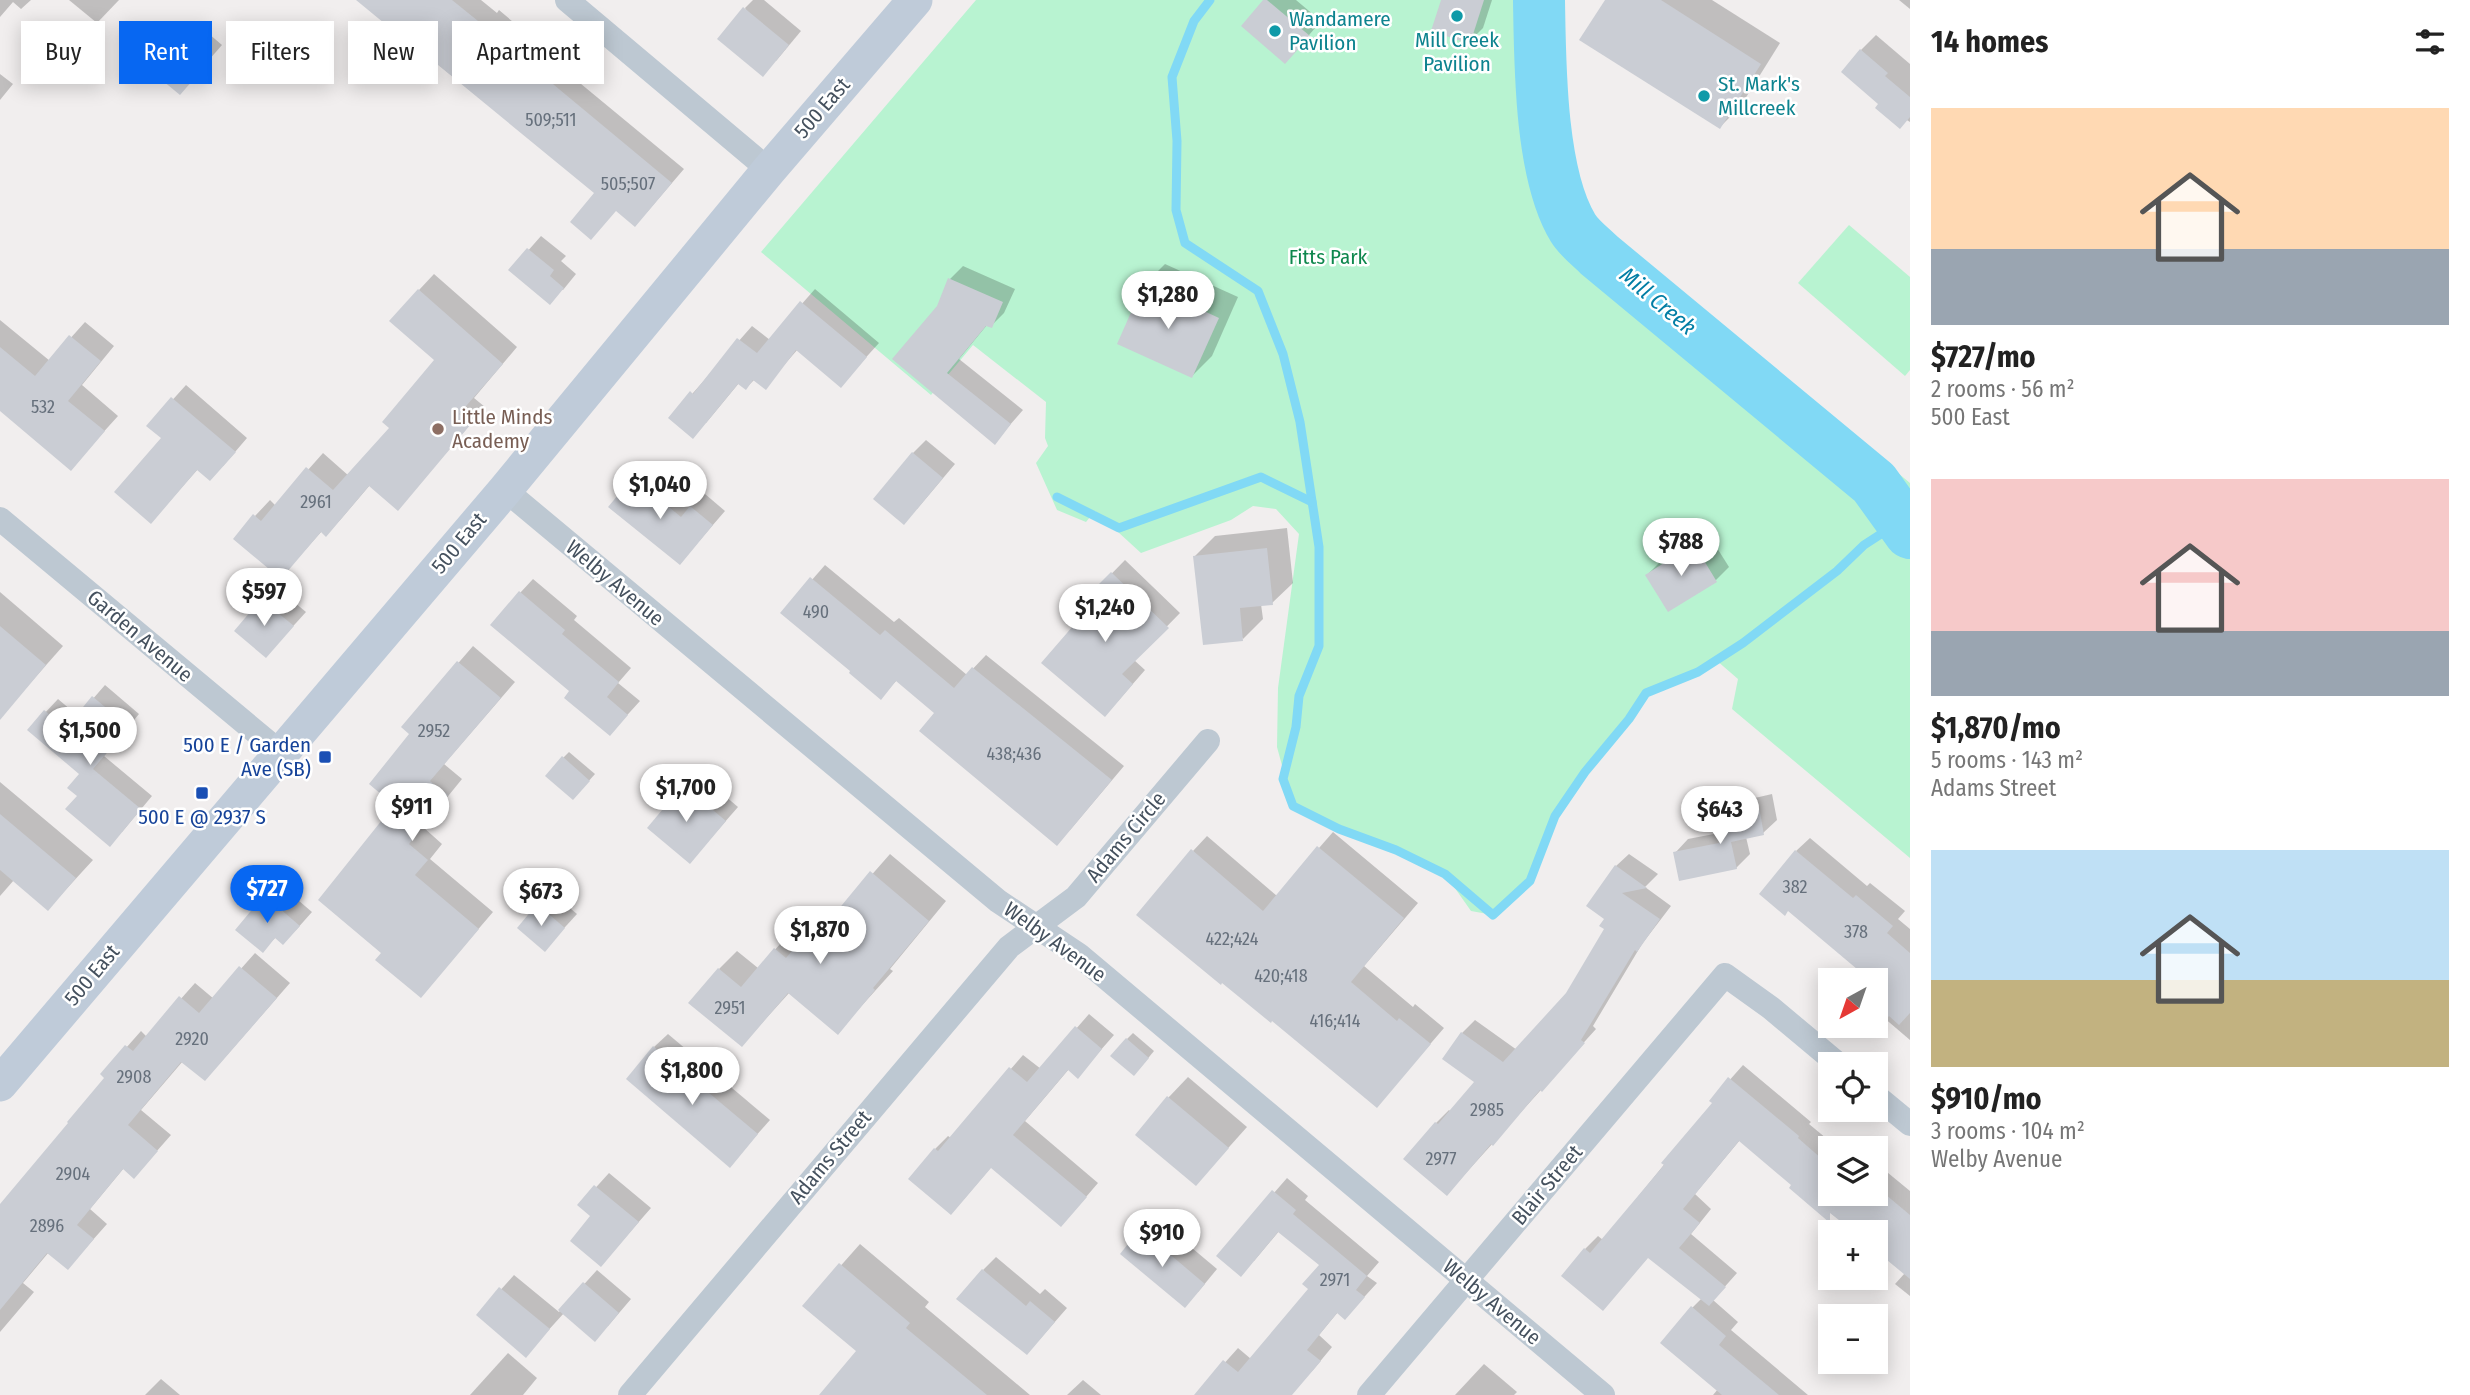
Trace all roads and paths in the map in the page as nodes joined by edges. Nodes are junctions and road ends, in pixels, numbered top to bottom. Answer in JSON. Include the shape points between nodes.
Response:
{"nodes":[{"id":1,"x":566,"y":0,"type":"edge"},
{"id":2,"x":915,"y":0,"type":"edge"},
{"id":3,"x":769,"y":170,"type":"junction"},
{"id":4,"x":505,"y":490,"type":"junction"},
{"id":5,"x":0,"y":519,"type":"edge"},
{"id":6,"x":1208,"y":741,"type":"dead end"},
{"id":7,"x":281,"y":753,"type":"junction"},
{"id":8,"x":1038,"y":927,"type":"junction"},
{"id":9,"x":1824,"y":1052,"type":"edge"},
{"id":10,"x":0,"y":1084,"type":"edge"},
{"id":11,"x":1888,"y":1106,"type":"edge"},
{"id":12,"x":1910,"y":1124,"type":"edge"},
{"id":13,"x":1467,"y":1280,"type":"junction"},
{"id":14,"x":630,"y":1395,"type":"edge"},
{"id":15,"x":1369,"y":1395,"type":"edge"},
{"id":16,"x":1603,"y":1395,"type":"edge"}],
"edges":[{"from":1,"to":3,"type":"street"},
{"from":2,"to":3,"type":"street","name":"500 East"},
{"from":3,"to":4,"type":"street","name":"500 East"},
{"from":4,"to":7,"type":"street","name":"500 East"},
{"from":4,"to":8,"type":"street","name":"Welby Avenue","via":[[998,901]]},
{"from":5,"to":7,"type":"street","name":"Garden Avenue"},
{"from":6,"to":8,"type":"street","name":"Adams Circle","via":[[1076,897]]},
{"from":7,"to":10,"type":"street","name":"500 East"},
{"from":8,"to":13,"type":"street","name":"Welby Avenue","via":[[1079,956]]},
{"from":8,"to":14,"type":"street","name":"Adams Street","via":[[1009,947]]},
{"from":9,"to":13,"type":"street","name":"Blair Street","via":[[1725,975]]},
{"from":11,"to":12,"type":"street"},
{"from":13,"to":15,"type":"street","name":"Blair Street"},
{"from":13,"to":16,"type":"street","name":"Welby Avenue"}]}
